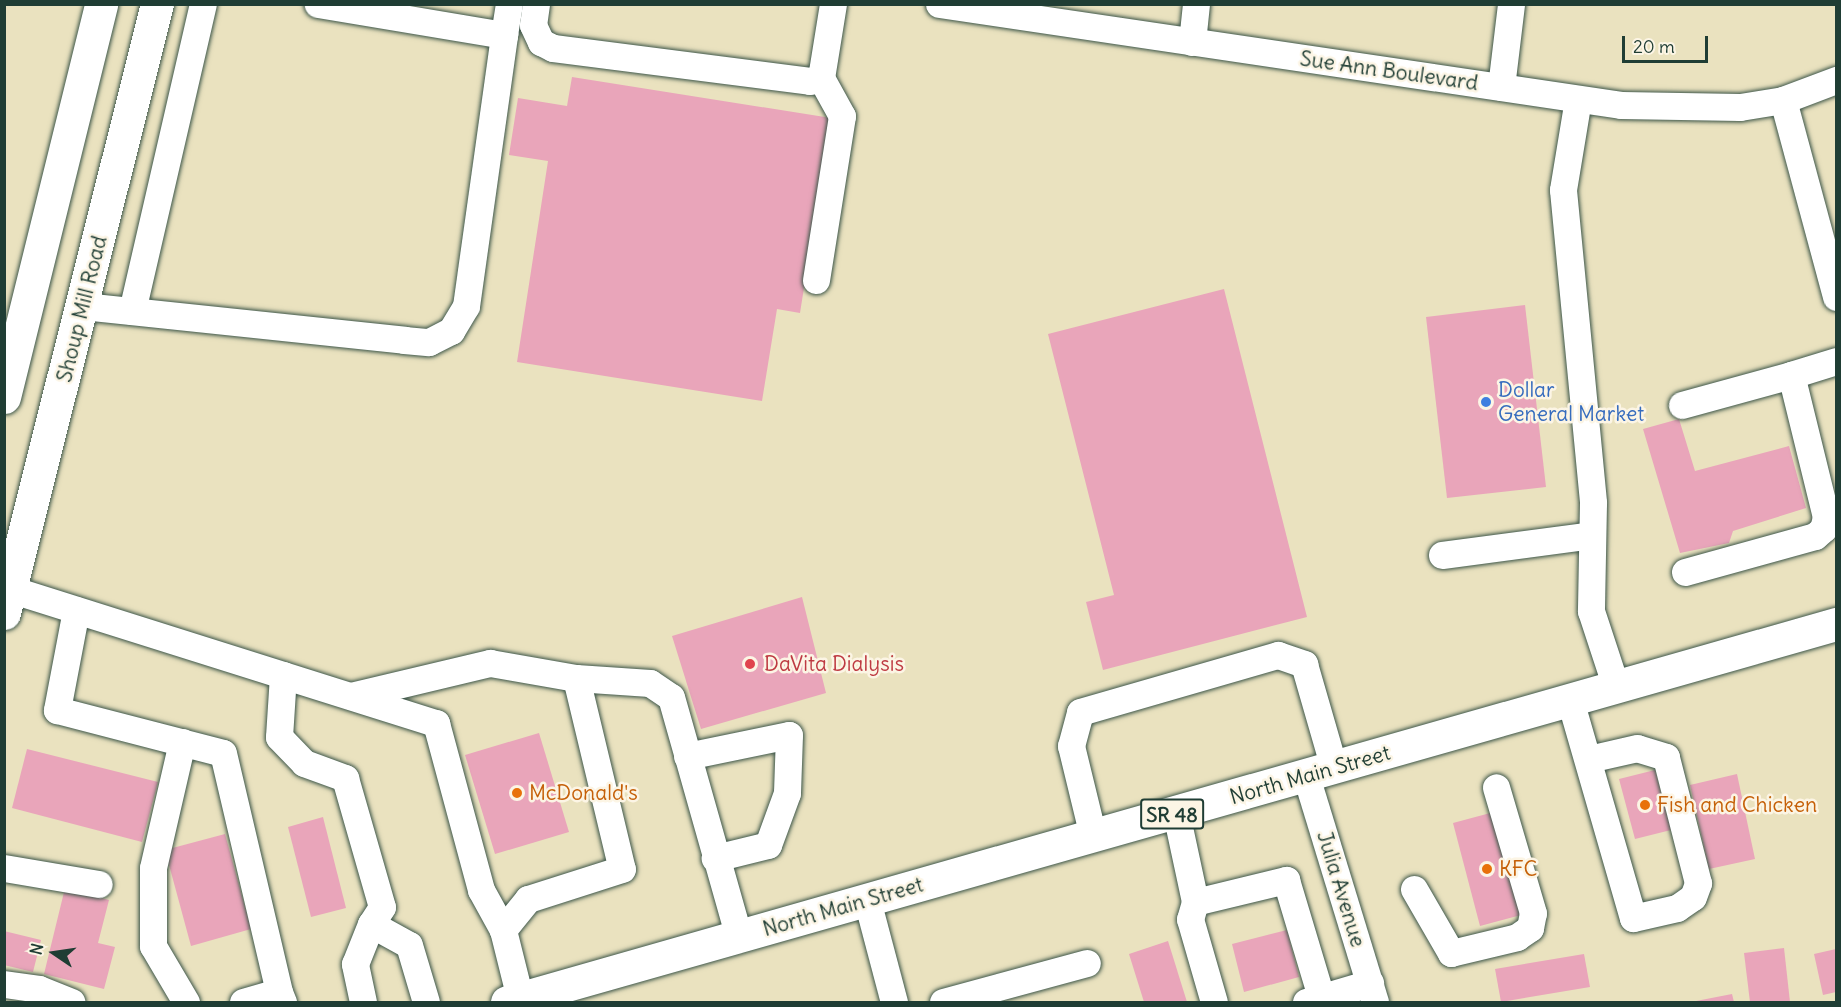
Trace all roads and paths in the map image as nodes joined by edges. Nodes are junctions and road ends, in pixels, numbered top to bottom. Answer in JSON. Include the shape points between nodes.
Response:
{"nodes":[{"id":1,"x":101,"y":4,"type":"edge"},
{"id":2,"x":157,"y":4,"type":"edge"},
{"id":3,"x":203,"y":4,"type":"edge"},
{"id":4,"x":318,"y":4,"type":"edge"},
{"id":5,"x":509,"y":4,"type":"edge"},
{"id":6,"x":536,"y":4,"type":"edge"},
{"id":7,"x":832,"y":4,"type":"edge"},
{"id":8,"x":939,"y":4,"type":"edge"},
{"id":9,"x":1196,"y":4,"type":"edge"},
{"id":10,"x":1511,"y":4,"type":"edge"},
{"id":11,"x":1061,"y":13,"type":"edge"},
{"id":12,"x":504,"y":35,"type":"junction"},
{"id":13,"x":1192,"y":42,"type":"junction"},
{"id":14,"x":821,"y":78,"type":"junction"},
{"id":15,"x":1836,"y":80,"type":"edge"},
{"id":16,"x":1501,"y":87,"type":"junction"},
{"id":17,"x":1578,"y":99,"type":"junction"},
{"id":18,"x":1783,"y":100,"type":"junction"},
{"id":19,"x":816,"y":280,"type":"dead end"},
{"id":20,"x":1835,"y":285,"type":"edge"},
{"id":21,"x":83,"y":306,"type":"junction"},
{"id":22,"x":132,"y":311,"type":"junction"},
{"id":23,"x":1836,"y":361,"type":"edge"},
{"id":24,"x":1791,"y":375,"type":"junction"},
{"id":25,"x":4,"y":397,"type":"edge"},
{"id":26,"x":1682,"y":405,"type":"dead end"},
{"id":27,"x":1592,"y":535,"type":"junction"},
{"id":28,"x":1442,"y":555,"type":"dead end"},
{"id":29,"x":1685,"y":572,"type":"dead end"},
{"id":30,"x":7,"y":601,"type":"edge"},
{"id":31,"x":76,"y":610,"type":"junction"},
{"id":32,"x":1836,"y":624,"type":"edge"},
{"id":33,"x":283,"y":675,"type":"junction"},
{"id":34,"x":576,"y":678,"type":"junction"},
{"id":35,"x":1616,"y":687,"type":"junction"},
{"id":36,"x":351,"y":696,"type":"junction"},
{"id":37,"x":1570,"y":700,"type":"junction"},
{"id":38,"x":182,"y":742,"type":"junction"},
{"id":39,"x":687,"y":756,"type":"junction"},
{"id":40,"x":1589,"y":759,"type":"junction"},
{"id":41,"x":1320,"y":772,"type":"junction"},
{"id":42,"x":1496,"y":788,"type":"dead end"},
{"id":43,"x":1176,"y":813,"type":"junction"},
{"id":44,"x":1093,"y":836,"type":"junction"},
{"id":45,"x":715,"y":858,"type":"junction"},
{"id":46,"x":4,"y":868,"type":"edge"},
{"id":47,"x":99,"y":884,"type":"dead end"},
{"id":48,"x":1414,"y":889,"type":"dead end"},
{"id":49,"x":867,"y":900,"type":"junction"},
{"id":50,"x":1195,"y":902,"type":"junction"},
{"id":51,"x":371,"y":924,"type":"junction"},
{"id":52,"x":502,"y":930,"type":"junction"},
{"id":53,"x":738,"y":938,"type":"junction"},
{"id":54,"x":1087,"y":963,"type":"dead end"},
{"id":55,"x":4,"y":986,"type":"edge"},
{"id":56,"x":1373,"y":993,"type":"edge"},
{"id":57,"x":281,"y":997,"type":"edge"},
{"id":58,"x":1313,"y":1000,"type":"edge"},
{"id":59,"x":516,"y":1001,"type":"edge"},
{"id":60,"x":8,"y":1002,"type":"edge"},
{"id":61,"x":71,"y":1002,"type":"edge"},
{"id":62,"x":186,"y":1002,"type":"edge"},
{"id":63,"x":243,"y":1002,"type":"edge"},
{"id":64,"x":363,"y":1002,"type":"edge"},
{"id":65,"x":426,"y":1002,"type":"edge"},
{"id":66,"x":894,"y":1002,"type":"edge"},
{"id":67,"x":943,"y":1002,"type":"edge"},
{"id":68,"x":1214,"y":1002,"type":"edge"}],
"edges":[{"from":1,"to":25,"type":"main road"},
{"from":2,"to":21,"type":"main road","name":"Shoup Mill Road"},
{"from":3,"to":22,"type":"street"},
{"from":4,"to":12,"type":"street"},
{"from":5,"to":12,"type":"street"},
{"from":6,"to":14,"type":"street","via":[[533,25],[541,42],[553,48]]},
{"from":7,"to":14,"type":"street"},
{"from":8,"to":11,"type":"street","name":"Sue Ann Boulevard"},
{"from":9,"to":13,"type":"street"},
{"from":10,"to":16,"type":"street"},
{"from":11,"to":13,"type":"street","name":"Sue Ann Boulevard"},
{"from":12,"to":22,"type":"street","via":[[466,306],[451,330],[429,342]]},
{"from":13,"to":16,"type":"street","name":"Sue Ann Boulevard"},
{"from":14,"to":19,"type":"street","via":[[842,116]]},
{"from":15,"to":18,"type":"street","name":"Sue Ann Boulevard"},
{"from":16,"to":17,"type":"street","name":"Sue Ann Boulevard"},
{"from":17,"to":18,"type":"street","name":"Sue Ann Boulevard","via":[[1681,110]]},
{"from":17,"to":27,"type":"street","via":[[1563,190]]},
{"from":18,"to":20,"type":"street"},
{"from":21,"to":22,"type":"street"},
{"from":21,"to":30,"type":"main road","name":"Shoup Mill Road"},
{"from":23,"to":24,"type":"street"},
{"from":24,"to":26,"type":"street"},
{"from":24,"to":29,"type":"street","via":[[1826,517],[1823,529],[1815,536]]},
{"from":27,"to":28,"type":"street"},
{"from":27,"to":35,"type":"street","via":[[1591,611]]},
{"from":30,"to":31,"type":"street"},
{"from":31,"to":33,"type":"street"},
{"from":31,"to":38,"type":"street","via":[[57,710]]},
{"from":32,"to":35,"type":"main road","name":"North Main Street","number":"SR 48"},
{"from":33,"to":36,"type":"street"},
{"from":33,"to":51,"type":"street","via":[[279,737],[304,763],[345,778],[382,907]]},
{"from":34,"to":36,"type":"street","via":[[490,663]]},
{"from":34,"to":39,"type":"street","via":[[650,683],[671,697]]},
{"from":34,"to":52,"type":"street","via":[[622,869],[528,899]]},
{"from":35,"to":37,"type":"main road","name":"North Main Street","number":"SR 48"},
{"from":36,"to":52,"type":"street","via":[[436,723],[481,890]]},
{"from":37,"to":40,"type":"street"},
{"from":37,"to":41,"type":"main road","name":"North Main Street","number":"SR 48"},
{"from":38,"to":57,"type":"street","via":[[224,753]]},
{"from":38,"to":62,"type":"street","via":[[153,868],[153,946]]},
{"from":39,"to":45,"type":"street"},
{"from":39,"to":45,"type":"street","via":[[789,735],[787,793],[768,846]]},
{"from":40,"to":40,"type":"street","via":[[1633,918],[1677,908],[1693,897],[1698,884],[1666,757],[1637,748]]},
{"from":41,"to":43,"type":"main road","name":"North Main Street","number":"SR 48"},
{"from":41,"to":44,"type":"street","name":"Julia Avenue","via":[[1304,664],[1278,656],[1080,712],[1071,746]]},
{"from":41,"to":56,"type":"street","name":"Julia Avenue"},
{"from":42,"to":48,"type":"street","via":[[1533,914],[1530,928],[1517,937],[1451,952]]},
{"from":43,"to":44,"type":"main road","name":"North Main Street","number":"SR 48"},
{"from":43,"to":50,"type":"street"},
{"from":44,"to":49,"type":"main road","name":"North Main Street","number":"SR 48"},
{"from":45,"to":53,"type":"street"},
{"from":46,"to":47,"type":"street"},
{"from":49,"to":53,"type":"main road","name":"North Main Street","number":"SR 48"},
{"from":49,"to":66,"type":"street"},
{"from":50,"to":58,"type":"street","via":[[1286,880]]},
{"from":50,"to":68,"type":"street","via":[[1190,919]]},
{"from":51,"to":64,"type":"street","via":[[355,964]]},
{"from":51,"to":65,"type":"street","via":[[409,945]]},
{"from":52,"to":59,"type":"street"},
{"from":53,"to":59,"type":"main road","name":"North Main Street","number":"SR 48"},
{"from":54,"to":67,"type":"street"},
{"from":55,"to":60,"type":"street"},
{"from":55,"to":61,"type":"street","via":[[39,989]]},
{"from":56,"to":58,"type":"street"},
{"from":57,"to":63,"type":"street"}]}
